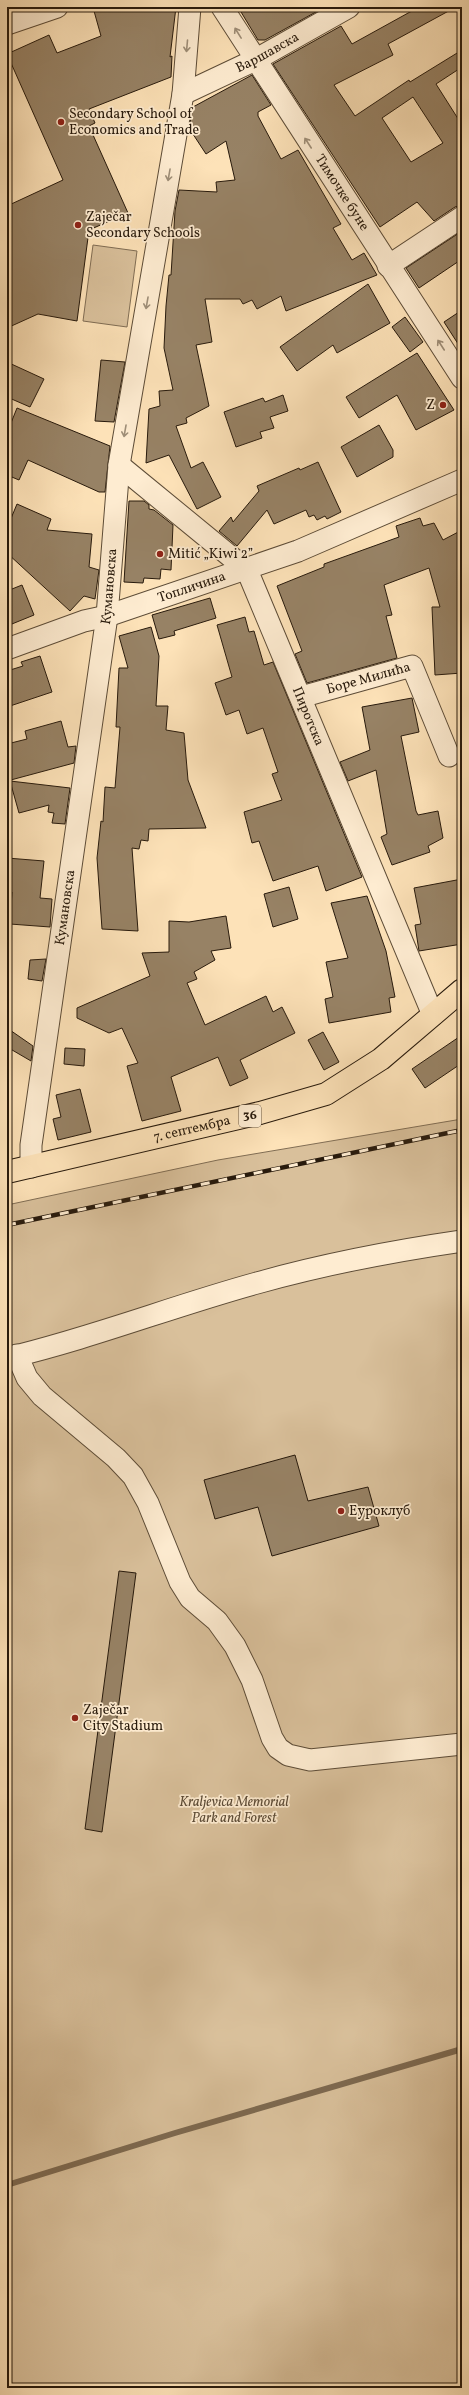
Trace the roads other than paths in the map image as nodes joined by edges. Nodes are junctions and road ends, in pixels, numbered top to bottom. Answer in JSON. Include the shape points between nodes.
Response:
{"nodes":[{"id":1,"x":58,"y":7,"type":"edge"},
{"id":2,"x":190,"y":7,"type":"edge"},
{"id":3,"x":222,"y":7,"type":"edge"},
{"id":4,"x":349,"y":7,"type":"edge"},
{"id":5,"x":7,"y":24,"type":"edge"},
{"id":6,"x":255,"y":60,"type":"junction"},
{"id":7,"x":183,"y":94,"type":"junction"},
{"id":8,"x":462,"y":217,"type":"edge"},
{"id":9,"x":388,"y":266,"type":"junction"},
{"id":10,"x":462,"y":378,"type":"edge"},
{"id":11,"x":119,"y":465,"type":"junction"},
{"id":12,"x":462,"y":480,"type":"edge"},
{"id":13,"x":247,"y":570,"type":"junction"},
{"id":14,"x":107,"y":616,"type":"junction"},
{"id":15,"x":7,"y":649,"type":"edge"},
{"id":16,"x":301,"y":697,"type":"junction"},
{"id":17,"x":449,"y":756,"type":"dead end"},
{"id":18,"x":462,"y":990,"type":"edge"},
{"id":19,"x":433,"y":1015,"type":"junction"},
{"id":20,"x":31,"y":1167,"type":"junction"},
{"id":21,"x":7,"y":1172,"type":"edge"},
{"id":22,"x":462,"y":1241,"type":"edge"},
{"id":23,"x":12,"y":1357,"type":"edge"},
{"id":24,"x":462,"y":1744,"type":"edge"}],
"edges":[{"from":1,"to":5,"type":"street"},
{"from":2,"to":7,"type":"street","name":"Кумановска","one_way":true},
{"from":6,"to":3,"type":"street","name":"Тимочке буне","one_way":true},
{"from":4,"to":6,"type":"street","name":"Варшавска"},
{"from":6,"to":7,"type":"street","name":"Варшавска"},
{"from":9,"to":6,"type":"street","name":"Тимочке буне","one_way":true},
{"from":7,"to":11,"type":"street","name":"Кумановска","one_way":true},
{"from":8,"to":9,"type":"street"},
{"from":10,"to":9,"type":"street","name":"Тимочке буне","one_way":true},
{"from":11,"to":13,"type":"street","name":"Пиротска"},
{"from":11,"to":14,"type":"street","name":"Кумановска"},
{"from":12,"to":13,"type":"street","name":"Топличина","via":[[298,551]]},
{"from":13,"to":14,"type":"street","name":"Топличина"},
{"from":13,"to":16,"type":"street","name":"Пиротска"},
{"from":14,"to":15,"type":"street","name":"Топличина","via":[[84,621]]},
{"from":14,"to":20,"type":"street","name":"Кумановска","via":[[30,1145]]},
{"from":16,"to":17,"type":"street","name":"Боре Милића","via":[[412,666]]},
{"from":16,"to":19,"type":"street","name":"Пиротска"},
{"from":18,"to":19,"type":"main road","name":"7. септембра","number":"36"},
{"from":19,"to":20,"type":"main road","name":"7. септембра","number":"36","via":[[381,1059],[326,1094],[268,1112]]},
{"from":20,"to":21,"type":"main road","name":"7. септембра","number":"36"},
{"from":22,"to":23,"type":"street","via":[[343,1261],[256,1283]]},
{"from":23,"to":24,"type":"street","via":[[42,1396],[116,1458],[133,1476],[148,1503],[180,1582],[190,1598],[217,1622],[235,1646],[252,1680],[272,1738],[278,1748],[288,1755],[310,1760]]}]}
